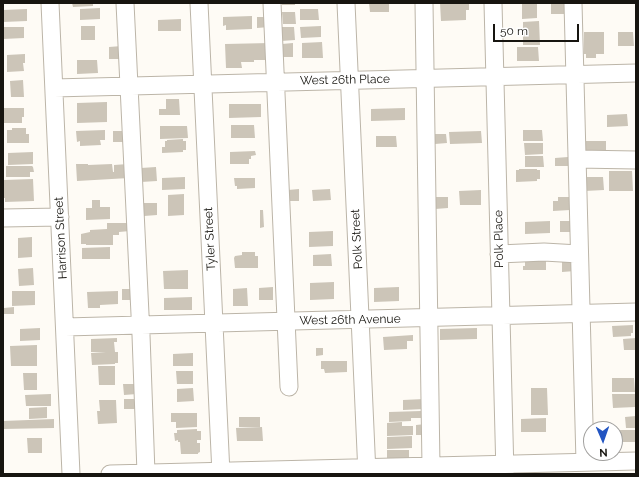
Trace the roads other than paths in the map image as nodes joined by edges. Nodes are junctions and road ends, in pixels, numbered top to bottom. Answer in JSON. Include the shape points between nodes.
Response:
{"nodes":[{"id":1,"x":50,"y":3,"type":"edge"},
{"id":2,"x":125,"y":3,"type":"edge"},
{"id":3,"x":199,"y":3,"type":"edge"},
{"id":4,"x":272,"y":3,"type":"edge"},
{"id":5,"x":346,"y":3,"type":"edge"},
{"id":6,"x":424,"y":3,"type":"edge"},
{"id":7,"x":493,"y":3,"type":"edge"},
{"id":8,"x":573,"y":3,"type":"edge"},
{"id":9,"x":636,"y":73,"type":"edge"},
{"id":10,"x":575,"y":75,"type":"junction"},
{"id":11,"x":495,"y":77,"type":"junction"},
{"id":12,"x":425,"y":79,"type":"junction"},
{"id":13,"x":349,"y":80,"type":"junction"},
{"id":14,"x":275,"y":82,"type":"junction"},
{"id":15,"x":203,"y":84,"type":"junction"},
{"id":16,"x":129,"y":86,"type":"junction"},
{"id":17,"x":54,"y":88,"type":"junction"},
{"id":18,"x":577,"y":159,"type":"junction"},
{"id":19,"x":636,"y":160,"type":"edge"},
{"id":20,"x":60,"y":217,"type":"junction"},
{"id":21,"x":3,"y":218,"type":"edge"},
{"id":22,"x":499,"y":254,"type":"junction"},
{"id":23,"x":579,"y":254,"type":"junction"},
{"id":24,"x":636,"y":312,"type":"edge"},
{"id":25,"x":581,"y":314,"type":"junction"},
{"id":26,"x":501,"y":316,"type":"junction"},
{"id":27,"x":429,"y":318,"type":"junction"},
{"id":28,"x":360,"y":319,"type":"junction"},
{"id":29,"x":286,"y":321,"type":"junction"},
{"id":30,"x":214,"y":323,"type":"junction"},
{"id":31,"x":140,"y":325,"type":"junction"},
{"id":32,"x":65,"y":327,"type":"junction"},
{"id":33,"x":289,"y":387,"type":"dead end"},
{"id":34,"x":636,"y":461,"type":"edge"},
{"id":35,"x":585,"y":462,"type":"junction"},
{"id":36,"x":431,"y":466,"type":"junction"},
{"id":37,"x":505,"y":469,"type":"edge"},
{"id":38,"x":367,"y":471,"type":"edge"},
{"id":39,"x":146,"y":473,"type":"junction"},
{"id":40,"x":221,"y":473,"type":"edge"},
{"id":41,"x":71,"y":474,"type":"edge"},
{"id":42,"x":110,"y":474,"type":"edge"}],
"edges":[{"from":1,"to":17,"type":"street","name":"Harrison Street"},
{"from":2,"to":16,"type":"street"},
{"from":3,"to":15,"type":"street","name":"Tyler Street"},
{"from":4,"to":14,"type":"street"},
{"from":5,"to":13,"type":"street","name":"Polk Street"},
{"from":6,"to":12,"type":"street"},
{"from":7,"to":11,"type":"street","name":"Polk Place"},
{"from":8,"to":10,"type":"street"},
{"from":9,"to":10,"type":"street","name":"West 26th Place"},
{"from":10,"to":11,"type":"street","name":"West 26th Place"},
{"from":10,"to":18,"type":"street"},
{"from":11,"to":12,"type":"street","name":"West 26th Place"},
{"from":11,"to":22,"type":"street","name":"Polk Place"},
{"from":12,"to":13,"type":"street","name":"West 26th Place"},
{"from":12,"to":27,"type":"street"},
{"from":13,"to":14,"type":"street","name":"West 26th Place"},
{"from":13,"to":28,"type":"street","name":"Polk Street"},
{"from":14,"to":15,"type":"street","name":"West 26th Place"},
{"from":14,"to":29,"type":"street"},
{"from":15,"to":16,"type":"street","name":"West 26th Place"},
{"from":15,"to":30,"type":"street","name":"Tyler Street"},
{"from":16,"to":17,"type":"street","name":"West 26th Place"},
{"from":16,"to":31,"type":"street"},
{"from":17,"to":20,"type":"street","name":"Harrison Street"},
{"from":18,"to":19,"type":"street"},
{"from":18,"to":23,"type":"street"},
{"from":20,"to":21,"type":"street"},
{"from":20,"to":32,"type":"street","name":"Harrison Street"},
{"from":22,"to":23,"type":"street"},
{"from":22,"to":26,"type":"street","name":"Polk Place"},
{"from":23,"to":25,"type":"street"},
{"from":24,"to":25,"type":"street","name":"West 26th Avenue"},
{"from":25,"to":26,"type":"street","name":"West 26th Avenue"},
{"from":25,"to":35,"type":"street"},
{"from":26,"to":27,"type":"street","name":"West 26th Avenue"},
{"from":26,"to":37,"type":"street","name":"Polk Place"},
{"from":27,"to":28,"type":"street","name":"West 26th Avenue"},
{"from":27,"to":36,"type":"street"},
{"from":28,"to":29,"type":"street","name":"West 26th Avenue"},
{"from":28,"to":38,"type":"street","name":"Polk Street"},
{"from":29,"to":30,"type":"street","name":"West 26th Avenue"},
{"from":29,"to":33,"type":"street"},
{"from":30,"to":31,"type":"street","name":"West 26th Avenue"},
{"from":30,"to":40,"type":"street","name":"Tyler Street"},
{"from":31,"to":32,"type":"street","name":"West 26th Avenue"},
{"from":31,"to":39,"type":"street"},
{"from":32,"to":41,"type":"street","name":"Harrison Street"},
{"from":34,"to":35,"type":"street"},
{"from":35,"to":37,"type":"street"},
{"from":36,"to":37,"type":"street"},
{"from":36,"to":38,"type":"street"},
{"from":38,"to":40,"type":"street"},
{"from":39,"to":40,"type":"street"},
{"from":39,"to":42,"type":"street"}]}
